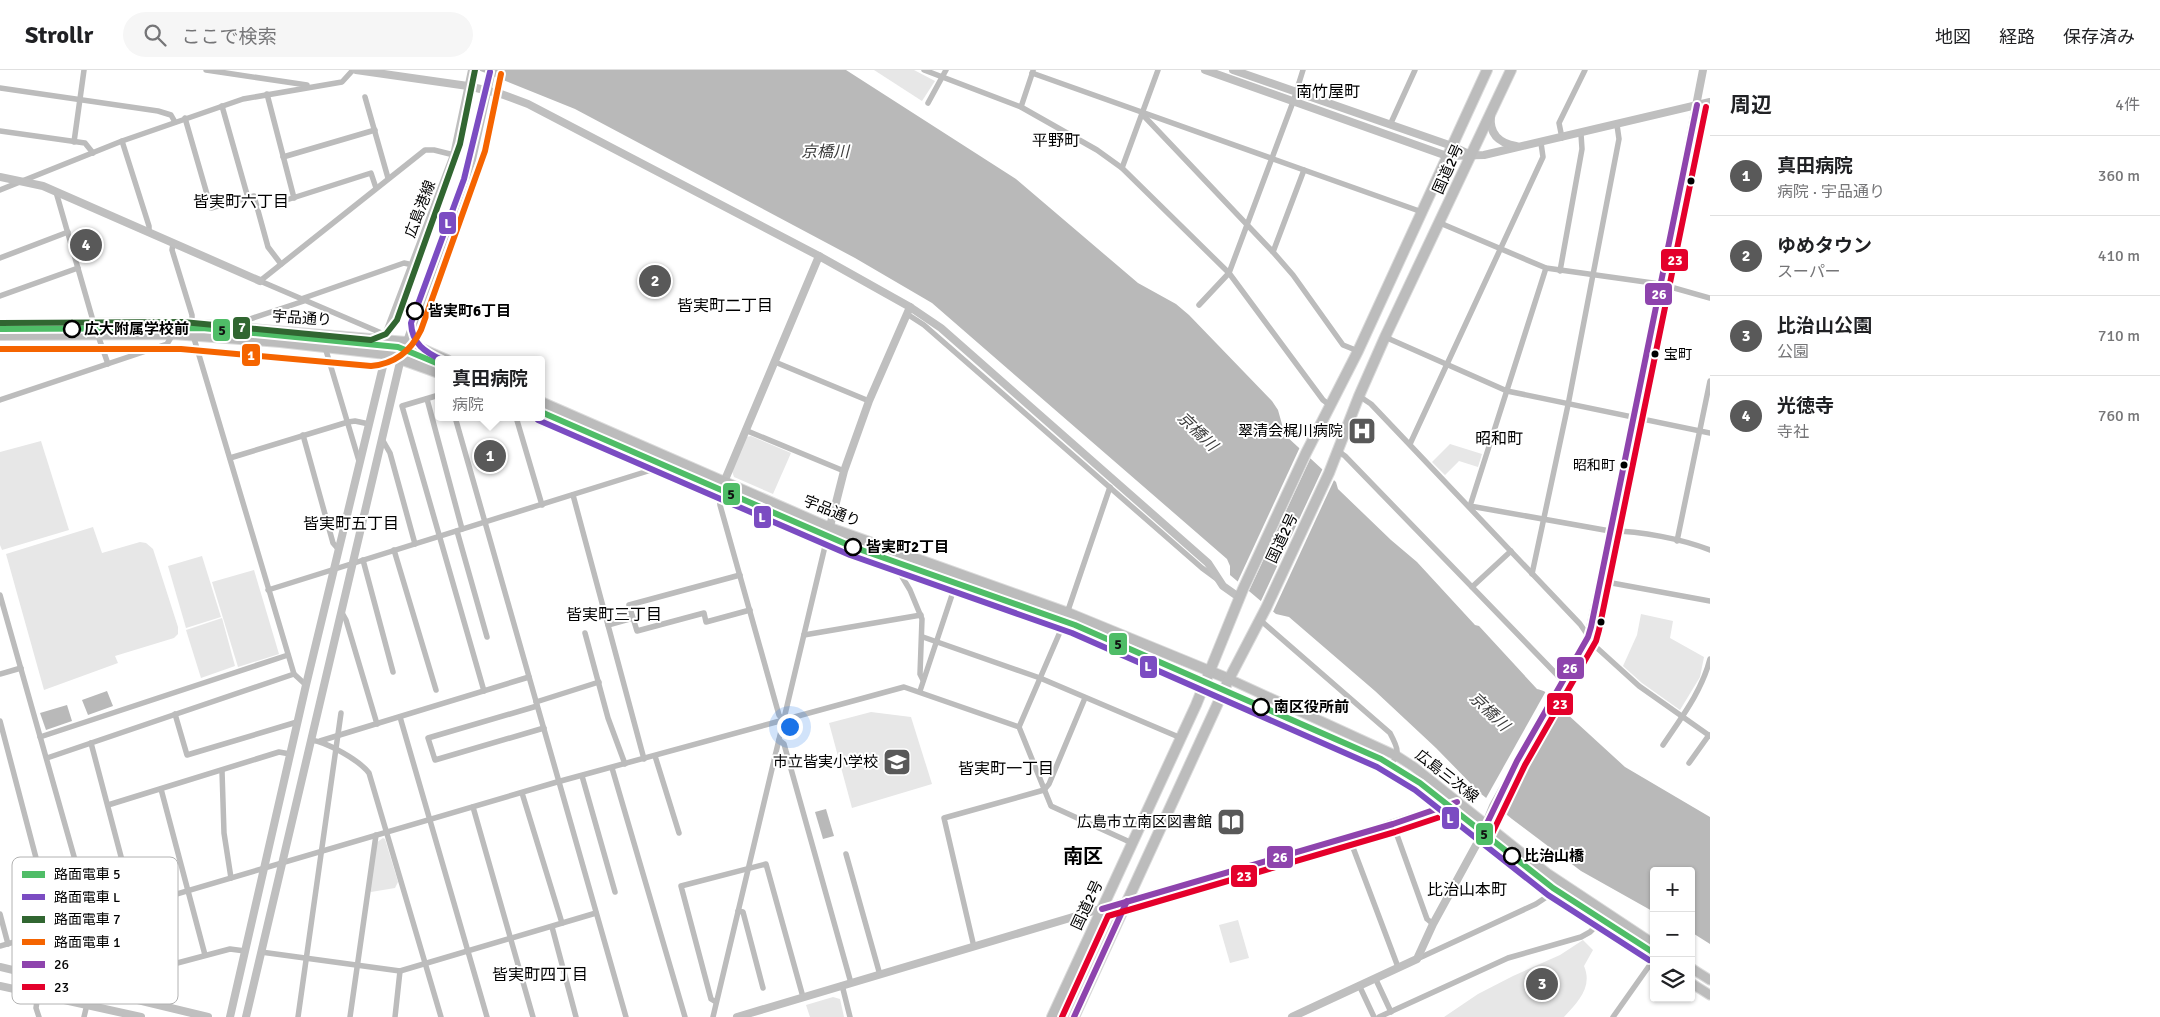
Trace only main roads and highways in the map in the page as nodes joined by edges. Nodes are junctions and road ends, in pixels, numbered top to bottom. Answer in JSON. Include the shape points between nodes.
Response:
{"nodes":[{"id":1,"x":1487,"y":70,"type":"edge"},
{"id":2,"x":1511,"y":70,"type":"edge"},
{"id":3,"x":0,"y":325,"type":"edge"},
{"id":4,"x":0,"y":335,"type":"edge"},
{"id":5,"x":438,"y":356,"type":"edge"},
{"id":6,"x":435,"y":371,"type":"edge"},
{"id":7,"x":545,"y":404,"type":"edge"},
{"id":8,"x":545,"y":419,"type":"edge"},
{"id":9,"x":1210,"y":672,"type":"junction"},
{"id":10,"x":1228,"y":679,"type":"junction"},
{"id":11,"x":1204,"y":688,"type":"junction"},
{"id":12,"x":1222,"y":695,"type":"junction"},
{"id":13,"x":1650,"y":941,"type":"edge"},
{"id":14,"x":1651,"y":957,"type":"edge"},
{"id":15,"x":1695,"y":971,"type":"edge"},
{"id":16,"x":1710,"y":980,"type":"edge"},
{"id":17,"x":1695,"y":986,"type":"edge"},
{"id":18,"x":1710,"y":995,"type":"edge"},
{"id":19,"x":1052,"y":1017,"type":"edge"},
{"id":20,"x":1074,"y":1017,"type":"edge"}],
"edges":[{"from":1,"to":9,"type":"highway","name":"国道2号","via":[[1358,352],[1306,452]]},
{"from":2,"to":10,"type":"highway","name":"国道2号","via":[[1385,337],[1329,472],[1266,608]]},
{"from":3,"to":5,"type":"highway","name":"宇品通り","via":[[192,324],[386,337]]},
{"from":4,"to":6,"type":"highway","name":"宇品通り","via":[[193,335],[386,354]]},
{"from":7,"to":9,"type":"highway","name":"宇品通り","via":[[830,528],[1068,613]]},
{"from":8,"to":11,"type":"highway","name":"宇品通り","via":[[826,542],[1063,625]]},
{"from":9,"to":10,"type":"highway","name":"宇品通り"},
{"from":9,"to":11,"type":"highway","name":"国道2号"},
{"from":10,"to":12,"type":"highway","name":"国道2号"},
{"from":10,"to":13,"type":"main road","name":"広島三次線","via":[[1397,756],[1547,873]]},
{"from":11,"to":12,"type":"highway","name":"宇品通り"},
{"from":11,"to":19,"type":"highway","name":"国道2号"},
{"from":12,"to":14,"type":"main road","name":"広島三次線","via":[[1389,768],[1551,894]]},
{"from":12,"to":20,"type":"highway","name":"国道2号"},
{"from":15,"to":16,"type":"main road"},
{"from":17,"to":18,"type":"main road"}]}
